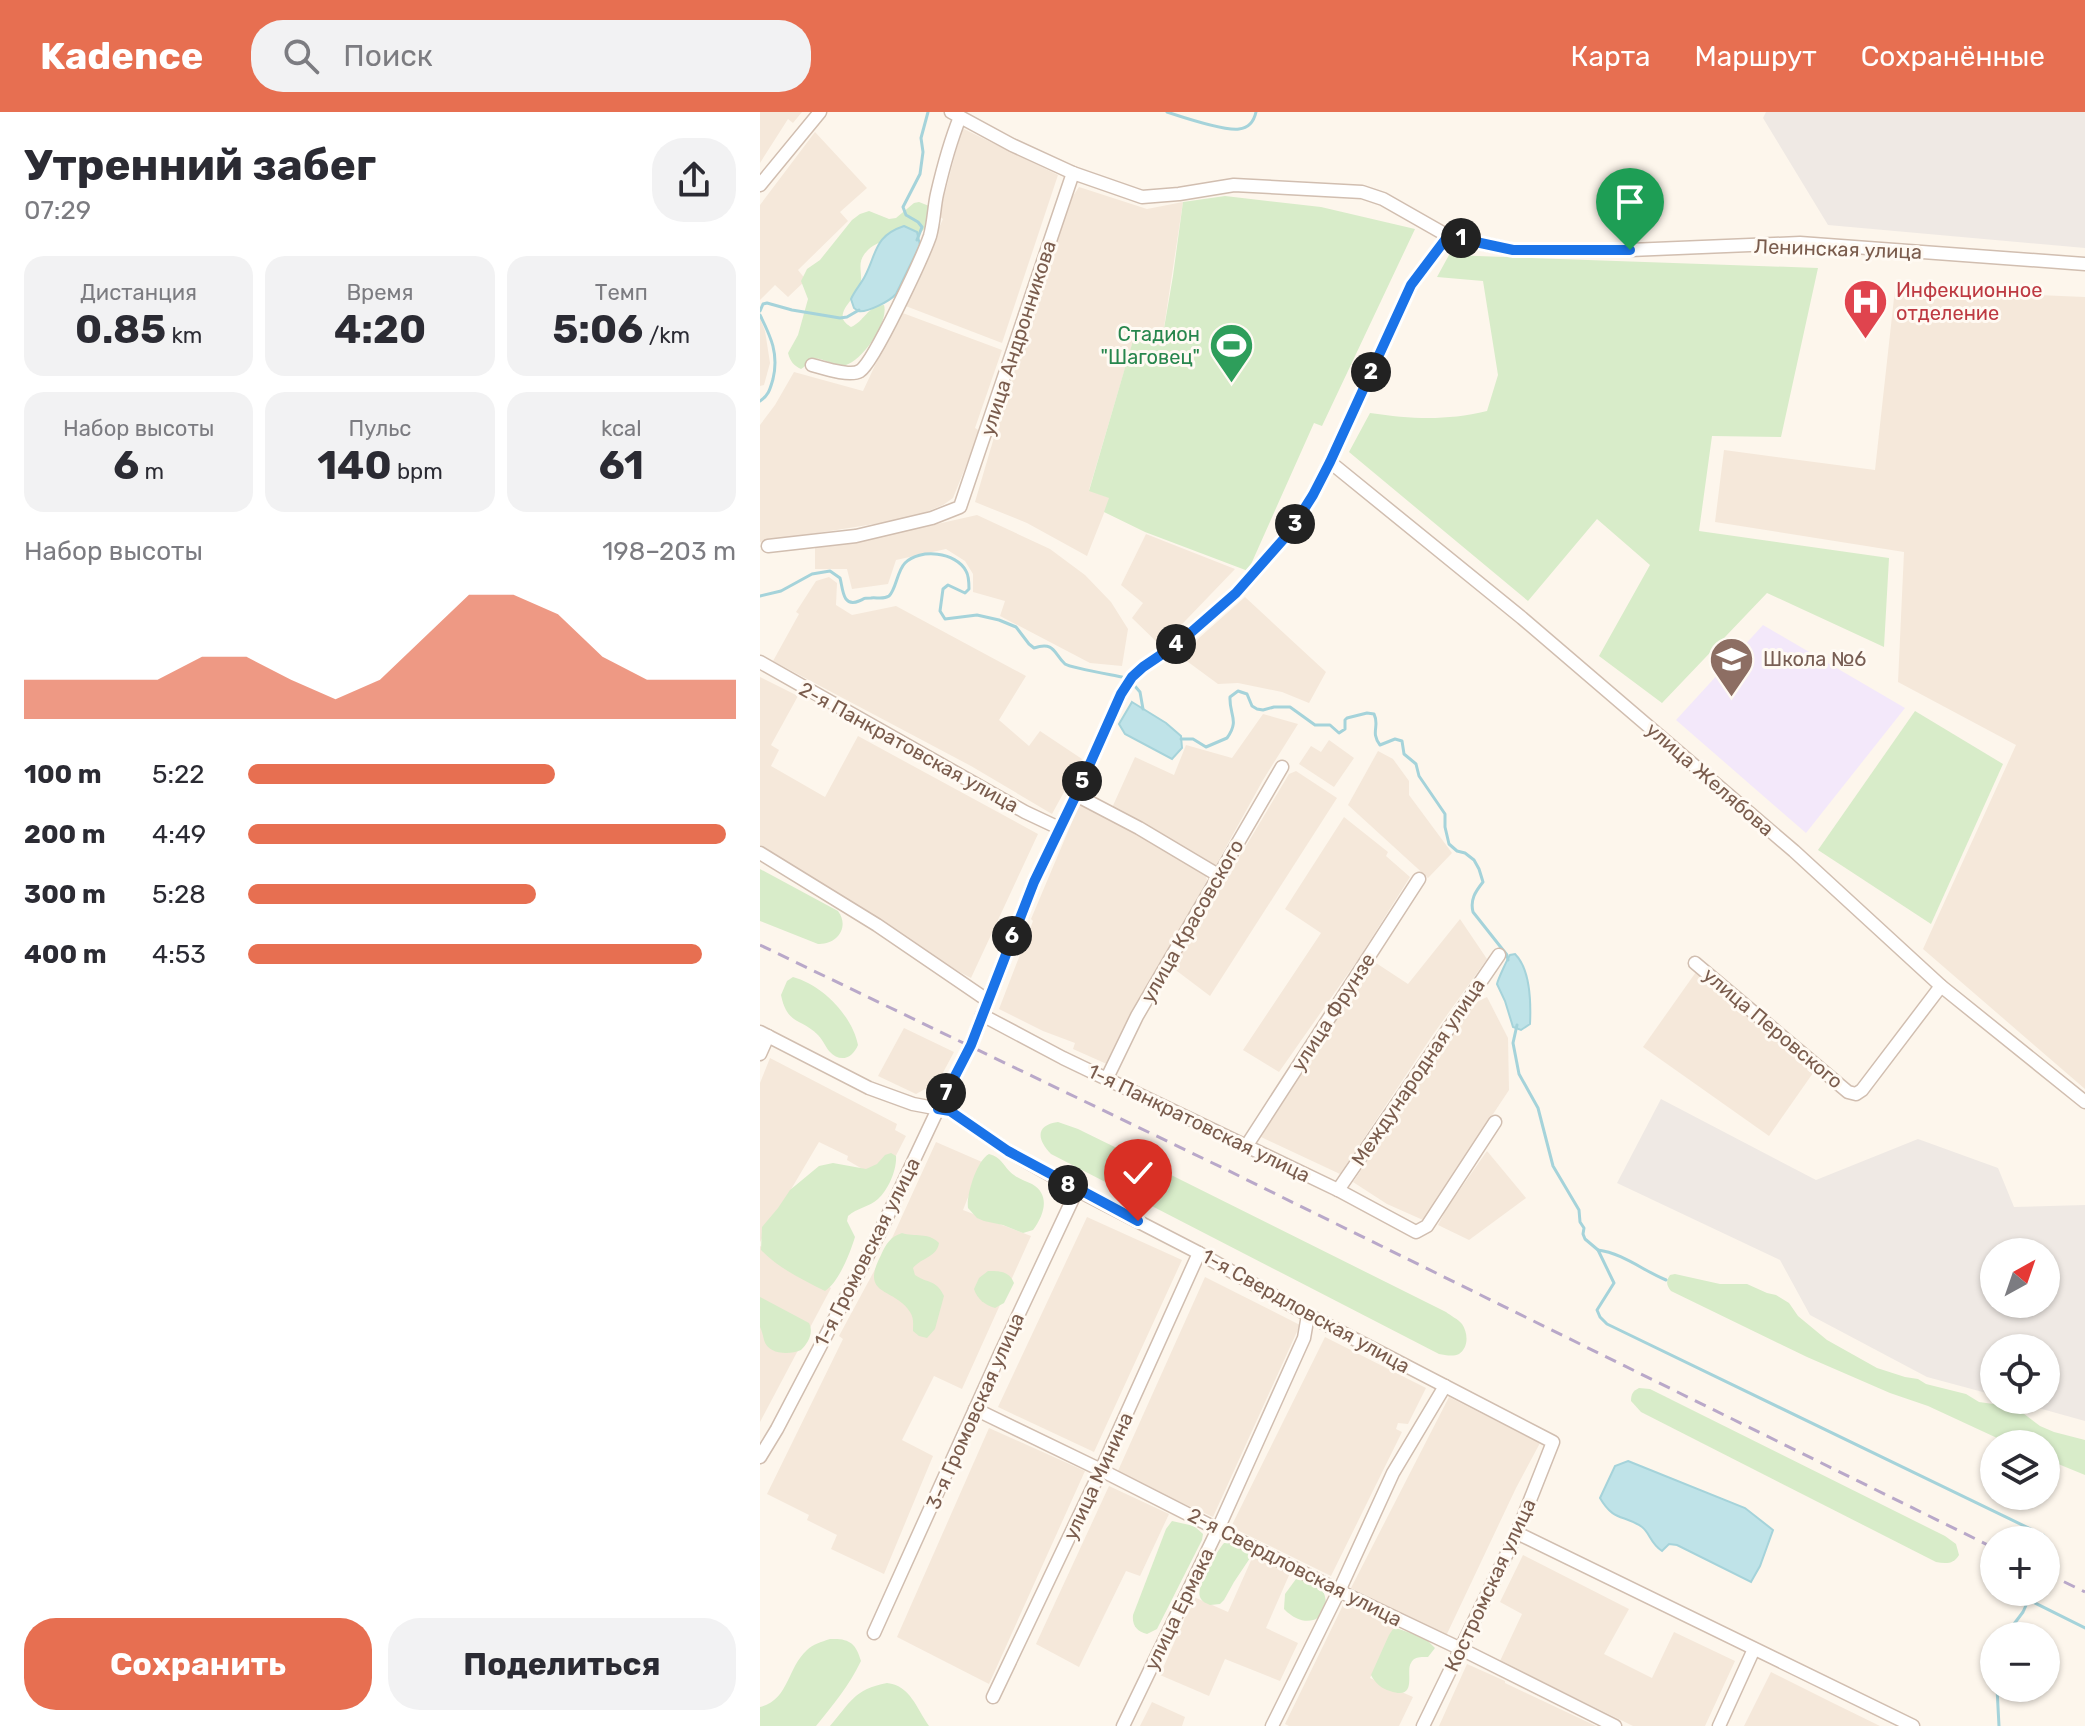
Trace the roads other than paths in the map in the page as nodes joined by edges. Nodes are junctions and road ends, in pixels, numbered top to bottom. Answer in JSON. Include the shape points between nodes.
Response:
{"nodes":[{"id":1,"x":820,"y":112,"type":"edge"},
{"id":2,"x":956,"y":115,"type":"edge"},
{"id":3,"x":1073,"y":173,"type":"junction"},
{"id":4,"x":760,"y":185,"type":"edge"},
{"id":5,"x":1448,"y":236,"type":"junction"},
{"id":6,"x":2085,"y":264,"type":"edge"},
{"id":7,"x":812,"y":365,"type":"dead end"},
{"id":8,"x":1330,"y":462,"type":"junction"},
{"id":9,"x":768,"y":546,"type":"dead end"},
{"id":10,"x":760,"y":662,"type":"edge"},
{"id":11,"x":1282,"y":767,"type":"dead end"},
{"id":12,"x":1076,"y":795,"type":"junction"},
{"id":13,"x":1059,"y":828,"type":"junction"},
{"id":14,"x":760,"y":853,"type":"edge"},
{"id":15,"x":1218,"y":875,"type":"junction"},
{"id":16,"x":1419,"y":879,"type":"dead end"},
{"id":17,"x":1499,"y":955,"type":"dead end"},
{"id":18,"x":1695,"y":963,"type":"dead end"},
{"id":19,"x":1941,"y":986,"type":"junction"},
{"id":20,"x":987,"y":1000,"type":"junction"},
{"id":21,"x":982,"y":1015,"type":"junction"},
{"id":22,"x":764,"y":1034,"type":"edge"},
{"id":23,"x":760,"y":1054,"type":"edge"},
{"id":24,"x":1107,"y":1078,"type":"junction"},
{"id":25,"x":2085,"y":1102,"type":"edge"},
{"id":26,"x":938,"y":1109,"type":"junction"},
{"id":27,"x":1495,"y":1122,"type":"dead end"},
{"id":28,"x":1247,"y":1145,"type":"junction"},
{"id":29,"x":1077,"y":1190,"type":"junction"},
{"id":30,"x":1338,"y":1190,"type":"junction"},
{"id":31,"x":1199,"y":1253,"type":"junction"},
{"id":32,"x":1308,"y":1315,"type":"junction"},
{"id":33,"x":1445,"y":1386,"type":"junction"},
{"id":34,"x":975,"y":1409,"type":"junction"},
{"id":35,"x":1553,"y":1442,"type":"joint"},
{"id":36,"x":760,"y":1457,"type":"edge"},
{"id":37,"x":1101,"y":1470,"type":"junction"},
{"id":38,"x":1218,"y":1529,"type":"junction"},
{"id":39,"x":1517,"y":1533,"type":"junction"},
{"id":40,"x":1339,"y":1591,"type":"junction"},
{"id":41,"x":874,"y":1633,"type":"dead end"},
{"id":42,"x":1461,"y":1649,"type":"junction"},
{"id":43,"x":1754,"y":1649,"type":"junction"},
{"id":44,"x":993,"y":1697,"type":"dead end"},
{"id":45,"x":1123,"y":1726,"type":"edge"},
{"id":46,"x":1272,"y":1726,"type":"edge"},
{"id":47,"x":1423,"y":1726,"type":"edge"},
{"id":48,"x":1615,"y":1726,"type":"edge"},
{"id":49,"x":1719,"y":1726,"type":"edge"},
{"id":50,"x":1913,"y":1726,"type":"edge"}],
"edges":[{"from":1,"to":4,"type":"street"},
{"from":2,"to":3,"type":"street","name":"Ленинская улица"},
{"from":2,"to":7,"type":"street","via":[[929,237],[868,363],[851,374]]},
{"from":3,"to":5,"type":"street","name":"Ленинская улица","via":[[1142,197],[1234,185],[1362,192]]},
{"from":3,"to":9,"type":"street","name":"улица Андронникова","via":[[957,510],[856,536]]},
{"from":5,"to":6,"type":"street","name":"Ленинская улица","via":[[1513,250],[1800,243]]},
{"from":5,"to":8,"type":"street","name":"1-я Громовская улица","via":[[1411,285]]},
{"from":8,"to":12,"type":"street","name":"1-я Громовская улица","via":[[1289,533],[1236,593],[1132,677]]},
{"from":8,"to":19,"type":"street","name":"улица Желябова","via":[[1568,657],[1794,851]]},
{"from":10,"to":13,"type":"street","name":"2-я Панкратовская улица"},
{"from":11,"to":15,"type":"street","name":"улица Красовского"},
{"from":12,"to":13,"type":"street","name":"1-я Громовская улица"},
{"from":12,"to":15,"type":"street"},
{"from":13,"to":20,"type":"street","name":"1-я Громовская улица"},
{"from":14,"to":20,"type":"street"},
{"from":15,"to":24,"type":"street","name":"улица Красовского"},
{"from":16,"to":28,"type":"street","name":"улица Фрунзе"},
{"from":17,"to":30,"type":"street","name":"Международная улица"},
{"from":18,"to":19,"type":"street","name":"улица Перовского","via":[[1856,1094]]},
{"from":19,"to":25,"type":"street","name":"улица Желябова"},
{"from":20,"to":21,"type":"street","name":"1-я Громовская улица"},
{"from":21,"to":24,"type":"street","name":"1-я Панкратовская улица"},
{"from":21,"to":26,"type":"street","name":"1-я Громовская улица"},
{"from":22,"to":23,"type":"street"},
{"from":22,"to":26,"type":"street","name":"1-я Свердловская улица","via":[[869,1088]]},
{"from":24,"to":28,"type":"street","name":"1-я Панкратовская улица"},
{"from":26,"to":29,"type":"street","name":"1-я Свердловская улица","via":[[950,1111]]},
{"from":26,"to":36,"type":"street","name":"1-я Громовская улица","via":[[879,1234]]},
{"from":27,"to":30,"type":"street","name":"1-я Панкратовская улица","via":[[1427,1226],[1416,1232]]},
{"from":28,"to":30,"type":"street","name":"1-я Панкратовская улица"},
{"from":29,"to":31,"type":"street","name":"1-я Свердловская улица"},
{"from":29,"to":34,"type":"street","name":"3-я Громовская улица"},
{"from":31,"to":32,"type":"street","name":"1-я Свердловская улица"},
{"from":31,"to":37,"type":"street","name":"улица Минина"},
{"from":32,"to":33,"type":"street","name":"1-я Свердловская улица"},
{"from":32,"to":38,"type":"street","name":"улица Ермака","via":[[1304,1338]]},
{"from":33,"to":35,"type":"street","name":"1-я Свердловская улица"},
{"from":33,"to":40,"type":"street","via":[[1393,1473]]},
{"from":34,"to":37,"type":"street","name":"2-я Свердловская улица"},
{"from":34,"to":41,"type":"street","name":"3-я Громовская улица"},
{"from":35,"to":39,"type":"street","name":"Костромская улица"},
{"from":37,"to":38,"type":"street","name":"2-я Свердловская улица"},
{"from":37,"to":44,"type":"street","name":"улица Минина"},
{"from":38,"to":40,"type":"street","name":"2-я Свердловская улица"},
{"from":38,"to":45,"type":"street","name":"улица Ермака"},
{"from":39,"to":42,"type":"street","name":"Костромская улица"},
{"from":39,"to":43,"type":"street"},
{"from":40,"to":42,"type":"street","name":"2-я Свердловская улица"},
{"from":40,"to":46,"type":"street"},
{"from":42,"to":47,"type":"street","name":"Костромская улица"},
{"from":42,"to":48,"type":"street","name":"2-я Свердловская улица"},
{"from":43,"to":49,"type":"street"},
{"from":43,"to":50,"type":"street"}]}
